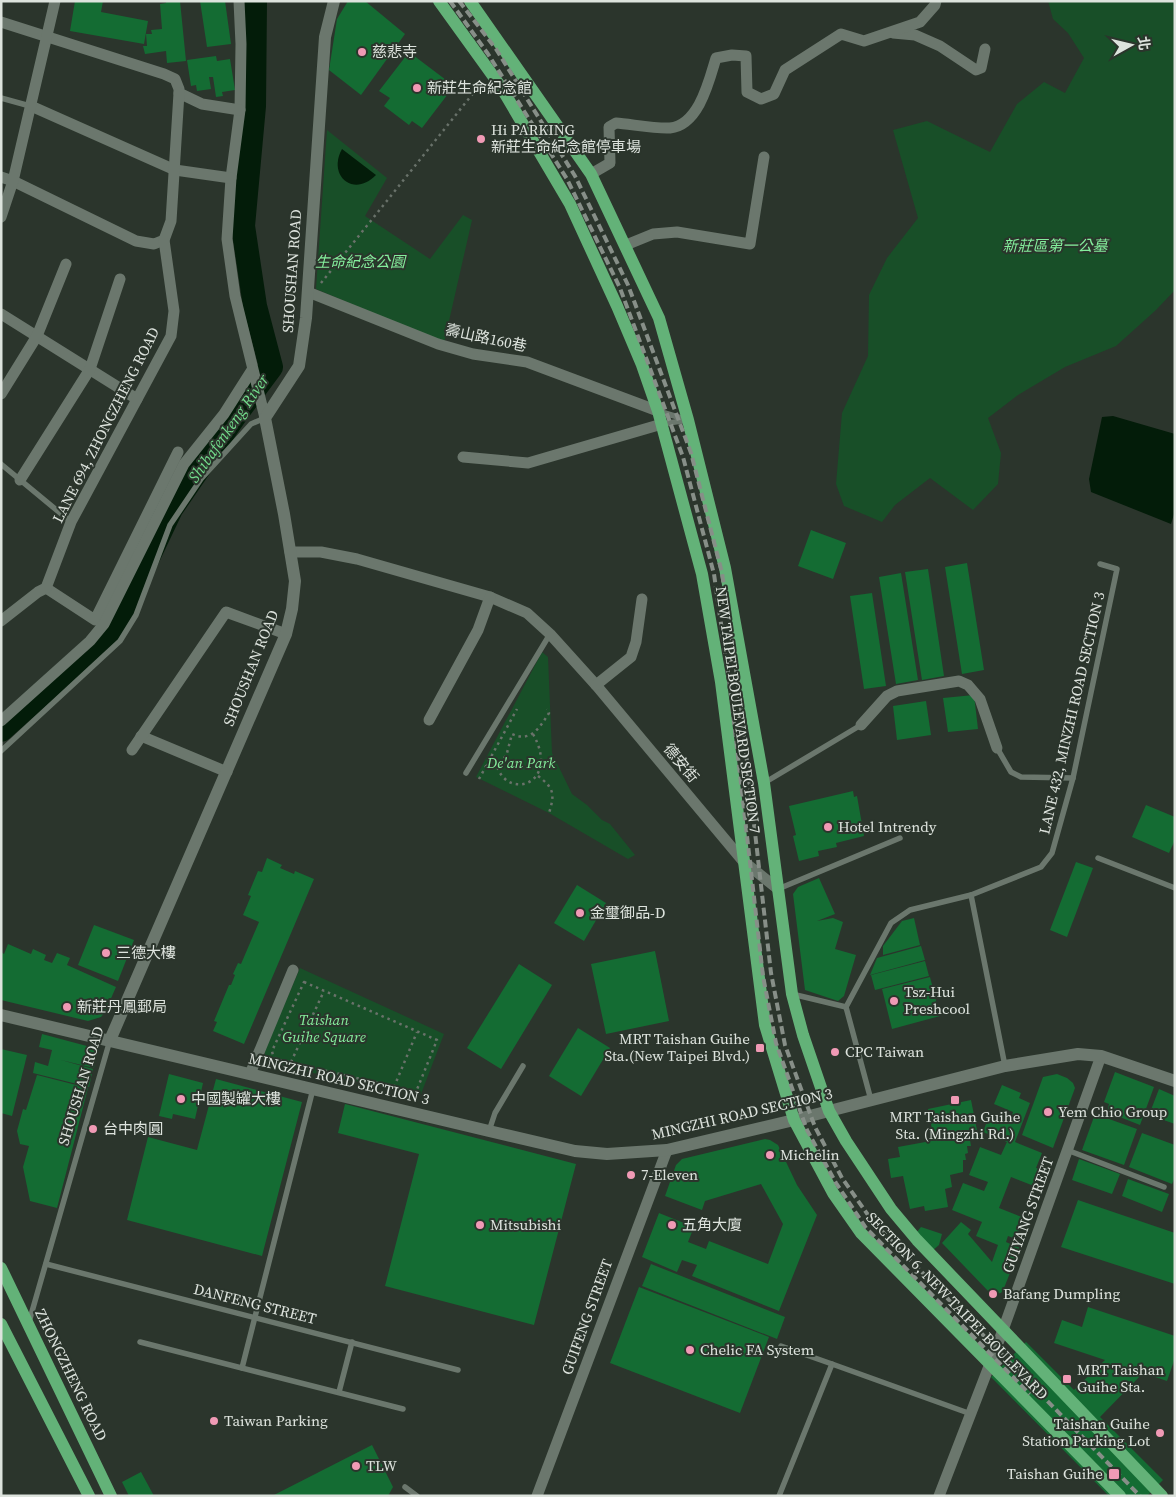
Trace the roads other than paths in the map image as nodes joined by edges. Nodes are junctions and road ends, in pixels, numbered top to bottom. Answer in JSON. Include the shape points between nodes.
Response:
{"nodes":[{"id":1,"x":55,"y":1,"type":"edge"},
{"id":2,"x":239,"y":1,"type":"edge"},
{"id":3,"x":334,"y":1,"type":"edge"},
{"id":4,"x":439,"y":1,"type":"edge"},
{"id":5,"x":470,"y":1,"type":"edge"},
{"id":6,"x":936,"y":1,"type":"edge"},
{"id":7,"x":1,"y":22,"type":"edge"},
{"id":8,"x":889,"y":32,"type":"junction"},
{"id":9,"x":47,"y":36,"type":"junction"},
{"id":10,"x":985,"y":49,"type":"dead end"},
{"id":11,"x":179,"y":94,"type":"junction"},
{"id":12,"x":1,"y":98,"type":"edge"},
{"id":13,"x":31,"y":106,"type":"junction"},
{"id":14,"x":240,"y":110,"type":"junction"},
{"id":15,"x":764,"y":157,"type":"dead end"},
{"id":16,"x":175,"y":170,"type":"junction"},
{"id":17,"x":591,"y":174,"type":"junction"},
{"id":18,"x":1,"y":177,"type":"edge"},
{"id":19,"x":231,"y":178,"type":"junction"},
{"id":20,"x":13,"y":181,"type":"junction"},
{"id":21,"x":1,"y":217,"type":"edge"},
{"id":22,"x":164,"y":240,"type":"junction"},
{"id":23,"x":626,"y":245,"type":"junction"},
{"id":24,"x":66,"y":264,"type":"dead end"},
{"id":25,"x":120,"y":279,"type":"dead end"},
{"id":26,"x":308,"y":292,"type":"junction"},
{"id":27,"x":1,"y":314,"type":"edge"},
{"id":28,"x":37,"y":336,"type":"junction"},
{"id":29,"x":90,"y":370,"type":"junction"},
{"id":30,"x":252,"y":371,"type":"junction"},
{"id":31,"x":1,"y":394,"type":"edge"},
{"id":32,"x":137,"y":399,"type":"junction"},
{"id":33,"x":658,"y":411,"type":"junction"},
{"id":34,"x":264,"y":415,"type":"junction"},
{"id":35,"x":688,"y":420,"type":"junction"},
{"id":36,"x":662,"y":424,"type":"junction"},
{"id":37,"x":178,"y":452,"type":"dead end"},
{"id":38,"x":463,"y":458,"type":"dead end"},
{"id":39,"x":1,"y":464,"type":"edge"},
{"id":40,"x":20,"y":480,"type":"junction"},
{"id":41,"x":71,"y":522,"type":"junction"},
{"id":42,"x":290,"y":552,"type":"junction"},
{"id":43,"x":1100,"y":564,"type":"dead end"},
{"id":44,"x":46,"y":588,"type":"junction"},
{"id":45,"x":490,"y":597,"type":"junction"},
{"id":46,"x":642,"y":600,"type":"dead end"},
{"id":47,"x":1,"y":622,"type":"edge"},
{"id":48,"x":286,"y":634,"type":"junction"},
{"id":49,"x":550,"y":634,"type":"junction"},
{"id":50,"x":596,"y":685,"type":"junction"},
{"id":51,"x":429,"y":720,"type":"dead end"},
{"id":52,"x":1,"y":721,"type":"edge"},
{"id":53,"x":861,"y":725,"type":"joint"},
{"id":54,"x":141,"y":736,"type":"junction"},
{"id":55,"x":997,"y":748,"type":"joint"},
{"id":56,"x":132,"y":750,"type":"dead end"},
{"id":57,"x":1,"y":751,"type":"edge"},
{"id":58,"x":227,"y":772,"type":"junction"},
{"id":59,"x":466,"y":773,"type":"dead end"},
{"id":60,"x":1073,"y":778,"type":"junction"},
{"id":61,"x":764,"y":783,"type":"junction"},
{"id":62,"x":900,"y":838,"type":"dead end"},
{"id":63,"x":1098,"y":858,"type":"dead end"},
{"id":64,"x":743,"y":861,"type":"junction"},
{"id":65,"x":1175,"y":888,"type":"edge"},
{"id":66,"x":778,"y":889,"type":"junction"},
{"id":67,"x":971,"y":896,"type":"junction"},
{"id":68,"x":293,"y":970,"type":"dead end"},
{"id":69,"x":792,"y":994,"type":"junction"},
{"id":70,"x":846,"y":1007,"type":"junction"},
{"id":71,"x":1,"y":1016,"type":"edge"},
{"id":72,"x":110,"y":1040,"type":"junction"},
{"id":73,"x":1101,"y":1056,"type":"junction"},
{"id":74,"x":523,"y":1066,"type":"dead end"},
{"id":75,"x":1005,"y":1066,"type":"junction"},
{"id":76,"x":250,"y":1074,"type":"junction"},
{"id":77,"x":1175,"y":1081,"type":"edge"},
{"id":78,"x":313,"y":1089,"type":"junction"},
{"id":79,"x":871,"y":1100,"type":"junction"},
{"id":80,"x":829,"y":1111,"type":"junction"},
{"id":81,"x":794,"y":1120,"type":"junction"},
{"id":82,"x":489,"y":1131,"type":"junction"},
{"id":83,"x":667,"y":1150,"type":"junction"},
{"id":84,"x":1067,"y":1150,"type":"junction"},
{"id":85,"x":1164,"y":1188,"type":"dead end"},
{"id":86,"x":46,"y":1264,"type":"junction"},
{"id":87,"x":1,"y":1268,"type":"edge"},
{"id":88,"x":255,"y":1317,"type":"junction"},
{"id":89,"x":1,"y":1324,"type":"edge"},
{"id":90,"x":28,"y":1324,"type":"junction"},
{"id":91,"x":1003,"y":1330,"type":"junction"},
{"id":92,"x":140,"y":1342,"type":"dead end"},
{"id":93,"x":352,"y":1342,"type":"junction"},
{"id":94,"x":781,"y":1346,"type":"dead end"},
{"id":95,"x":832,"y":1364,"type":"junction"},
{"id":96,"x":989,"y":1364,"type":"junction"},
{"id":97,"x":242,"y":1368,"type":"junction"},
{"id":98,"x":458,"y":1370,"type":"dead end"},
{"id":99,"x":339,"y":1392,"type":"junction"},
{"id":100,"x":403,"y":1409,"type":"dead end"},
{"id":101,"x":970,"y":1414,"type":"junction"},
{"id":102,"x":405,"y":1487,"type":"dead end"},
{"id":103,"x":89,"y":1496,"type":"edge"},
{"id":104,"x":112,"y":1496,"type":"edge"},
{"id":105,"x":417,"y":1496,"type":"edge"},
{"id":106,"x":537,"y":1496,"type":"edge"},
{"id":107,"x":779,"y":1496,"type":"edge"},
{"id":108,"x":939,"y":1496,"type":"edge"},
{"id":109,"x":1120,"y":1496,"type":"edge"},
{"id":110,"x":1162,"y":1496,"type":"edge"}],
"edges":[{"from":1,"to":9,"type":"street"},
{"from":2,"to":14,"type":"street"},
{"from":3,"to":26,"type":"main road","name":"SHOUSHAN ROAD","via":[[324,37]]},
{"from":4,"to":33,"type":"main road","name":"NEW TAIPEI BOULEVARD SECTION 7","via":[[501,87],[570,204],[618,306]]},
{"from":5,"to":17,"type":"main road","name":"NEW TAIPEI BOULEVARD SECTION 7"},
{"from":6,"to":8,"type":"street","via":[[920,22]]},
{"from":7,"to":9,"type":"street"},
{"from":8,"to":10,"type":"street","via":[[915,34],[976,70],[980,68]]},
{"from":8,"to":17,"type":"street","via":[[864,41],[841,34],[785,70],[774,94],[761,99],[747,92],[746,56],[716,58],[703,99],[687,121],[670,128],[616,122],[609,127],[610,163]]},
{"from":9,"to":11,"type":"street","via":[[164,74],[175,79]]},
{"from":9,"to":13,"type":"street"},
{"from":11,"to":14,"type":"street","via":[[202,104]]},
{"from":11,"to":16,"type":"street","name":"LANE 694, ZHONGZHENG ROAD"},
{"from":12,"to":13,"type":"lane"},
{"from":13,"to":16,"type":"street"},
{"from":13,"to":20,"type":"street"},
{"from":14,"to":19,"type":"street"},
{"from":15,"to":23,"type":"street","via":[[750,244],[677,232],[653,234]]},
{"from":16,"to":19,"type":"street"},
{"from":16,"to":22,"type":"street","name":"LANE 694, ZHONGZHENG ROAD","via":[[172,221]]},
{"from":17,"to":23,"type":"main road","name":"NEW TAIPEI BOULEVARD SECTION 7"},
{"from":18,"to":20,"type":"street"},
{"from":19,"to":30,"type":"street","via":[[227,238],[235,296]]},
{"from":20,"to":21,"type":"street"},
{"from":20,"to":22,"type":"street","via":[[136,241],[154,244]]},
{"from":22,"to":32,"type":"street","name":"LANE 694, ZHONGZHENG ROAD","via":[[174,322],[171,336]]},
{"from":23,"to":35,"type":"main road","name":"NEW TAIPEI BOULEVARD SECTION 7","via":[[660,318]]},
{"from":24,"to":28,"type":"street"},
{"from":25,"to":29,"type":"street"},
{"from":26,"to":33,"type":"street","name":"壽山路160巷","via":[[438,344],[474,354],[528,362]]},
{"from":26,"to":34,"type":"main road","name":"SHOUSHAN ROAD","via":[[299,366]]},
{"from":27,"to":28,"type":"street"},
{"from":28,"to":29,"type":"street"},
{"from":28,"to":31,"type":"street"},
{"from":29,"to":32,"type":"street"},
{"from":29,"to":40,"type":"street"},
{"from":30,"to":34,"type":"street"},
{"from":30,"to":52,"type":"street","via":[[224,414],[184,464],[104,624],[90,641]]},
{"from":32,"to":41,"type":"street","name":"LANE 694, ZHONGZHENG ROAD"},
{"from":33,"to":35,"type":"lane"},
{"from":33,"to":36,"type":"main road","name":"NEW TAIPEI BOULEVARD SECTION 7"},
{"from":34,"to":42,"type":"main road","name":"SHOUSHAN ROAD"},
{"from":34,"to":57,"type":"lane","via":[[250,424],[207,472],[170,526],[136,615],[120,641]]},
{"from":35,"to":36,"type":"lane"},
{"from":35,"to":61,"type":"main road","name":"NEW TAIPEI BOULEVARD SECTION 7","via":[[725,568]]},
{"from":36,"to":38,"type":"street","via":[[528,463]]},
{"from":36,"to":64,"type":"main road","name":"NEW TAIPEI BOULEVARD SECTION 7","via":[[702,574],[721,682]]},
{"from":37,"to":44,"type":"street","via":[[95,620]]},
{"from":39,"to":40,"type":"lane"},
{"from":40,"to":41,"type":"lane"},
{"from":41,"to":44,"type":"street","name":"LANE 694, ZHONGZHENG ROAD"},
{"from":42,"to":45,"type":"street","name":"德安街","via":[[321,552],[357,560]]},
{"from":42,"to":48,"type":"main road","name":"SHOUSHAN ROAD","via":[[295,581]]},
{"from":43,"to":60,"type":"lane","name":"LANE 432, MINZHI ROAD SECTION 3","via":[[1117,569]]},
{"from":44,"to":47,"type":"street"},
{"from":45,"to":49,"type":"street","name":"德安街","via":[[526,613]]},
{"from":45,"to":51,"type":"street","via":[[478,630]]},
{"from":46,"to":50,"type":"street","via":[[631,657]]},
{"from":48,"to":54,"type":"street","via":[[226,612]]},
{"from":48,"to":58,"type":"main road","name":"SHOUSHAN ROAD"},
{"from":49,"to":50,"type":"street","name":"德安街"},
{"from":49,"to":59,"type":"lane"},
{"from":50,"to":64,"type":"street","name":"德安街"},
{"from":53,"to":55,"type":"street","via":[[887,696],[897,691],[959,681],[968,685],[980,699]]},
{"from":53,"to":61,"type":"lane"},
{"from":54,"to":56,"type":"street"},
{"from":54,"to":58,"type":"street"},
{"from":55,"to":60,"type":"lane","via":[[1011,772],[1021,777]]},
{"from":58,"to":72,"type":"main road","name":"SHOUSHAN ROAD"},
{"from":60,"to":67,"type":"lane","name":"LANE 432, MINZHI ROAD SECTION 3","via":[[1052,853],[1041,867]]},
{"from":61,"to":66,"type":"main road","name":"NEW TAIPEI BOULEVARD SECTION 7"},
{"from":62,"to":66,"type":"lane"},
{"from":63,"to":65,"type":"lane"},
{"from":64,"to":66,"type":"street","name":"德安街"},
{"from":64,"to":81,"type":"main road","name":"NEW TAIPEI BOULEVARD SECTION 7","via":[[765,1025]]},
{"from":66,"to":69,"type":"main road","name":"NEW TAIPEI BOULEVARD SECTION 7"},
{"from":67,"to":70,"type":"lane","name":"LANE 432, MINZHI ROAD SECTION 3","via":[[910,910],[890,923]]},
{"from":67,"to":75,"type":"lane"},
{"from":68,"to":76,"type":"street"},
{"from":69,"to":70,"type":"lane"},
{"from":69,"to":80,"type":"main road","name":"NEW TAIPEI BOULEVARD SECTION 7"},
{"from":70,"to":79,"type":"lane"},
{"from":71,"to":72,"type":"main road","name":"MINGZHI ROAD SECTION 3"},
{"from":72,"to":76,"type":"main road","name":"MINGZHI ROAD SECTION 3"},
{"from":72,"to":86,"type":"lane","name":"SHOUSHAN ROAD"},
{"from":73,"to":75,"type":"main road","name":"MINGZHI ROAD SECTION 3","via":[[1078,1054]]},
{"from":73,"to":77,"type":"main road","name":"MINGZHI ROAD SECTION 3"},
{"from":73,"to":84,"type":"street","name":"GUIYANG STREET"},
{"from":74,"to":82,"type":"lane","via":[[495,1114]]},
{"from":75,"to":79,"type":"main road","name":"MINGZHI ROAD SECTION 3"},
{"from":76,"to":78,"type":"main road","name":"MINGZHI ROAD SECTION 3"},
{"from":78,"to":82,"type":"main road","name":"MINGZHI ROAD SECTION 3"},
{"from":78,"to":88,"type":"lane"},
{"from":79,"to":80,"type":"main road","name":"MINGZHI ROAD SECTION 3"},
{"from":80,"to":81,"type":"main road","name":"MINGZHI ROAD SECTION 3"},
{"from":80,"to":91,"type":"main road","name":"SECTION 6, NEW TAIPEI BOULEVARD","via":[[891,1209]]},
{"from":81,"to":83,"type":"main road","name":"MINGZHI ROAD SECTION 3"},
{"from":81,"to":96,"type":"main road","name":"SECTION 6, NEW TAIPEI BOULEVARD","via":[[833,1193],[861,1233]]},
{"from":82,"to":83,"type":"main road","name":"MINGZHI ROAD SECTION 3","via":[[575,1151],[607,1154]]},
{"from":83,"to":106,"type":"street","name":"GUIFENG STREET"},
{"from":84,"to":85,"type":"lane"},
{"from":84,"to":91,"type":"street","name":"GUIYANG STREET"},
{"from":86,"to":88,"type":"lane","name":"DANFENG STREET"},
{"from":86,"to":90,"type":"lane","name":"SHOUSHAN ROAD"},
{"from":87,"to":90,"type":"main road","name":"ZHONGZHENG ROAD"},
{"from":88,"to":93,"type":"lane","name":"DANFENG STREET"},
{"from":88,"to":97,"type":"lane"},
{"from":89,"to":103,"type":"main road"},
{"from":90,"to":104,"type":"main road","name":"ZHONGZHENG ROAD"},
{"from":91,"to":96,"type":"street","name":"GUIYANG STREET"},
{"from":91,"to":110,"type":"main road","name":"SECTION 6, NEW TAIPEI BOULEVARD"},
{"from":92,"to":97,"type":"lane"},
{"from":93,"to":98,"type":"lane","name":"DANFENG STREET"},
{"from":93,"to":99,"type":"lane"},
{"from":94,"to":95,"type":"lane"},
{"from":95,"to":101,"type":"lane"},
{"from":95,"to":107,"type":"lane"},
{"from":96,"to":101,"type":"street","name":"GUIYANG STREET"},
{"from":96,"to":109,"type":"main road","name":"SECTION 6, NEW TAIPEI BOULEVARD"},
{"from":97,"to":99,"type":"lane"},
{"from":99,"to":100,"type":"lane"},
{"from":101,"to":108,"type":"street","name":"GUIYANG STREET"},
{"from":102,"to":105,"type":"lane"}]}
